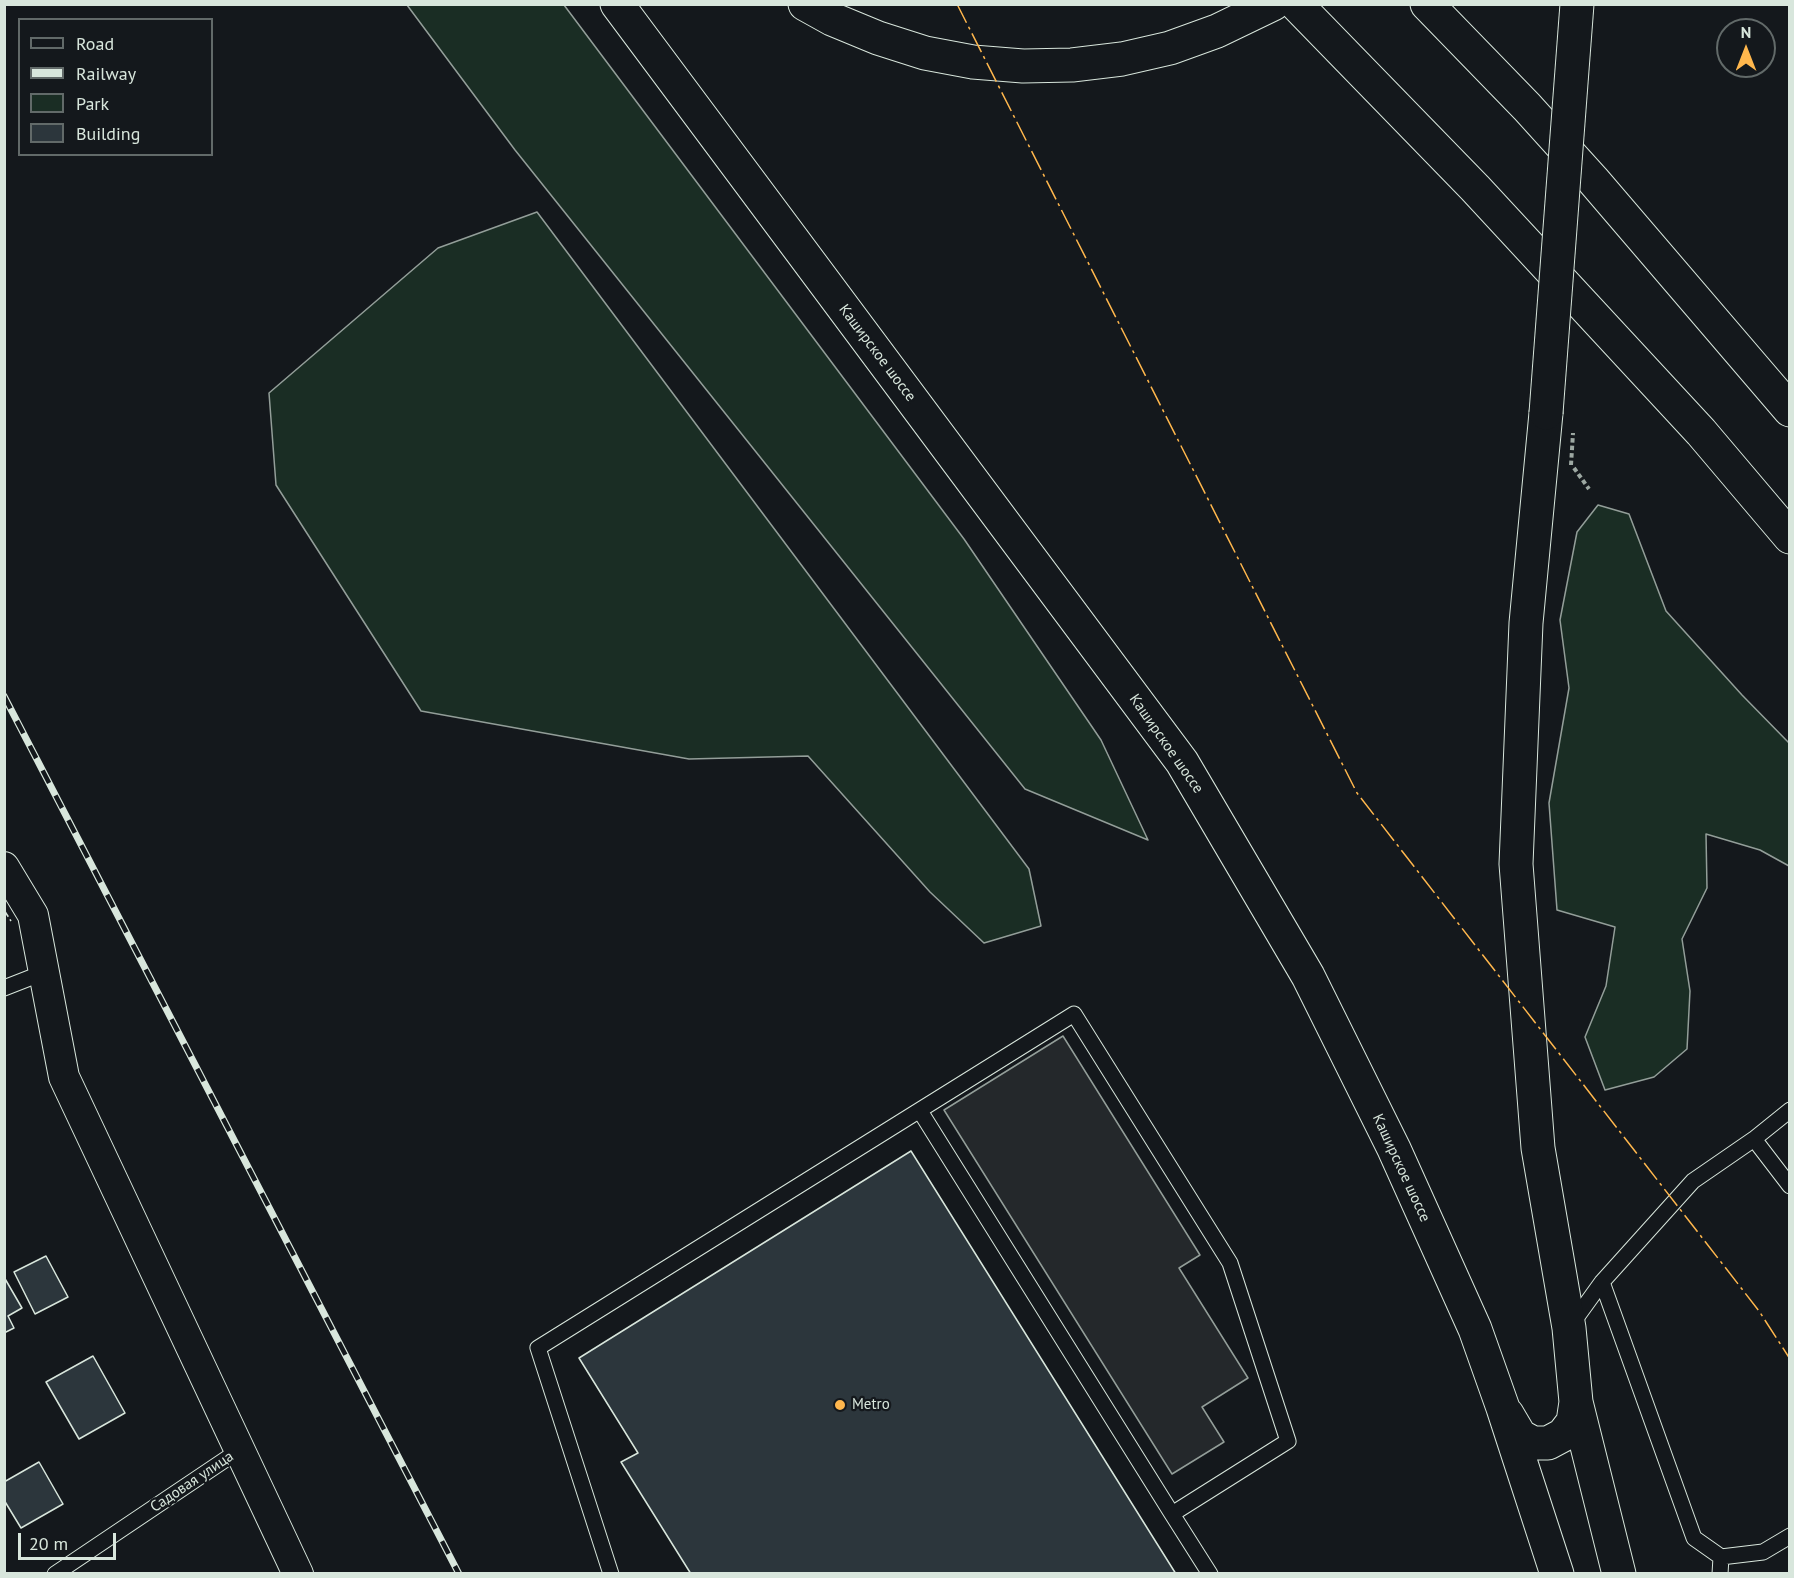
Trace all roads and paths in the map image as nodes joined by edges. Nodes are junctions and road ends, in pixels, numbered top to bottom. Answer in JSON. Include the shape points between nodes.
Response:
{"nodes":[{"id":1,"x":617,"y":4,"type":"edge"},
{"id":2,"x":805,"y":4,"type":"edge"},
{"id":3,"x":1273,"y":4,"type":"edge"},
{"id":4,"x":1296,"y":4,"type":"edge"},
{"id":5,"x":1426,"y":4,"type":"edge"},
{"id":6,"x":1577,"y":4,"type":"edge"},
{"id":7,"x":1790,"y":410,"type":"edge"},
{"id":8,"x":1571,"y":465,"type":"dead end"},
{"id":9,"x":1588,"y":489,"type":"dead end"},
{"id":10,"x":1790,"y":537,"type":"edge"},
{"id":11,"x":4,"y":867,"type":"edge"},
{"id":12,"x":45,"y":972,"type":"junction"},
{"id":13,"x":4,"y":988,"type":"edge"},
{"id":14,"x":1790,"y":1110,"type":"edge"},
{"id":15,"x":920,"y":1111,"type":"junction"},
{"id":16,"x":1754,"y":1139,"type":"junction"},
{"id":17,"x":1790,"y":1186,"type":"edge"},
{"id":18,"x":1602,"y":1282,"type":"junction"},
{"id":19,"x":1569,"y":1328,"type":"junction"},
{"id":20,"x":1576,"y":1402,"type":"junction"},
{"id":21,"x":1503,"y":1408,"type":"junction"},
{"id":22,"x":238,"y":1451,"type":"junction"},
{"id":23,"x":1172,"y":1514,"type":"junction"},
{"id":24,"x":1790,"y":1536,"type":"edge"},
{"id":25,"x":1720,"y":1557,"type":"junction"},
{"id":26,"x":55,"y":1574,"type":"edge"},
{"id":27,"x":297,"y":1574,"type":"edge"},
{"id":28,"x":611,"y":1574,"type":"edge"},
{"id":29,"x":1210,"y":1574,"type":"edge"},
{"id":30,"x":1557,"y":1574,"type":"edge"},
{"id":31,"x":1619,"y":1574,"type":"edge"},
{"id":32,"x":1720,"y":1574,"type":"edge"}],
"edges":[{"from":1,"to":21,"type":"main road","name":"Каширское шоссе","via":[[1182,762],[1308,976],[1394,1149],[1475,1329]]},
{"from":2,"to":3,"type":"main road","via":[[878,38],[925,53],[1023,66],[1122,59],[1170,48],[1217,32]]},
{"from":4,"to":10,"type":"main road","via":[[1475,188],[1701,432]]},
{"from":5,"to":7,"type":"main road","via":[[1593,180]]},
{"from":6,"to":19,"type":"main road","bridge":true,"via":[[1526,623],[1516,864],[1538,1148]]},
{"from":8,"to":9,"type":"path"},
{"from":11,"to":12,"type":"street","via":[[33,915]]},
{"from":12,"to":13,"type":"lane"},
{"from":12,"to":22,"type":"street","via":[[64,1077]]},
{"from":14,"to":16,"type":"lane"},
{"from":15,"to":23,"type":"lane"},
{"from":15,"to":23,"type":"lane","via":[[1074,1014],[1230,1263],[1288,1441]]},
{"from":15,"to":28,"type":"lane","via":[[538,1348]]},
{"from":16,"to":17,"type":"lane"},
{"from":16,"to":18,"type":"lane","via":[[1693,1181]]},
{"from":18,"to":19,"type":"lane"},
{"from":18,"to":25,"type":"lane","via":[[1694,1538]]},
{"from":19,"to":20,"type":"main road"},
{"from":20,"to":21,"type":"main road","via":[[1573,1422],[1563,1435],[1548,1443],[1533,1443],[1520,1436]]},
{"from":20,"to":31,"type":"main road"},
{"from":21,"to":30,"type":"main road","name":"Каширское шоссе"},
{"from":22,"to":26,"type":"lane","name":"Садовая улица"},
{"from":22,"to":27,"type":"street"},
{"from":23,"to":29,"type":"lane"},
{"from":24,"to":25,"type":"lane","via":[[1763,1551]]},
{"from":25,"to":32,"type":"lane"}]}
